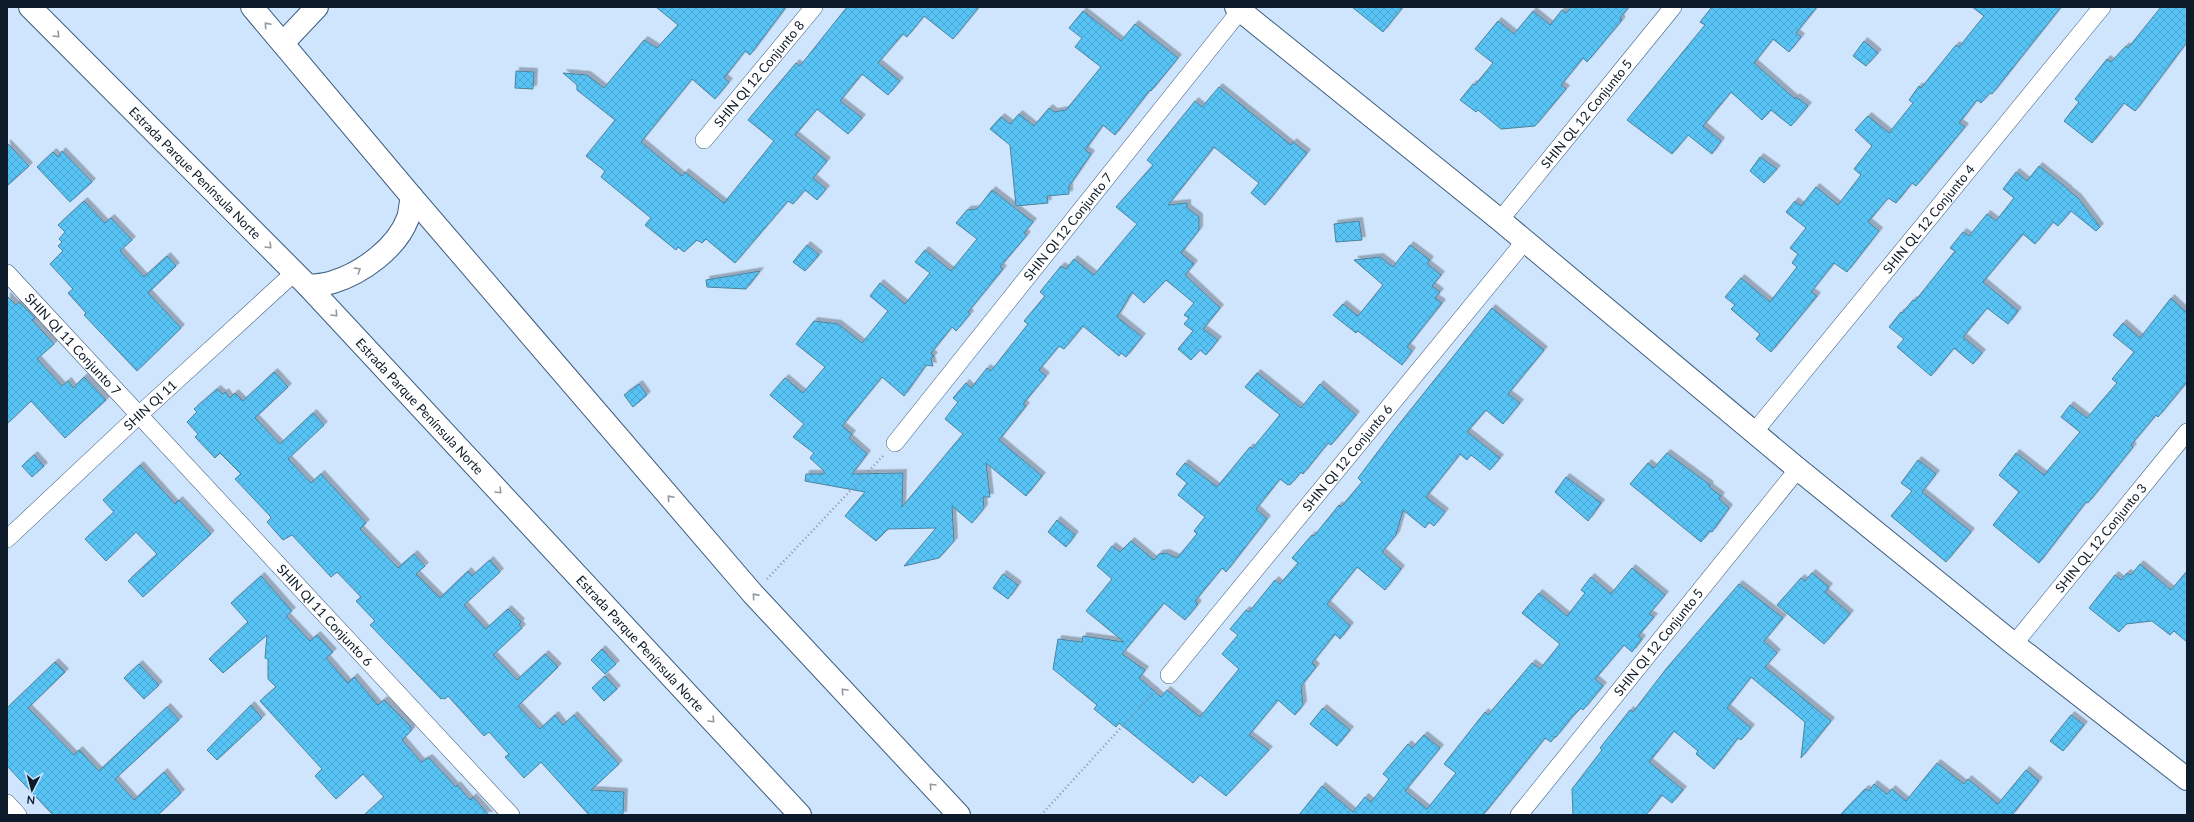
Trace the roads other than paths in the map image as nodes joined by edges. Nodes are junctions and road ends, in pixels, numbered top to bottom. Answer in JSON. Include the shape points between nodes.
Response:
{"nodes":[{"id":1,"x":30,"y":7,"type":"edge"},
{"id":2,"x":252,"y":7,"type":"edge"},
{"id":3,"x":316,"y":7,"type":"edge"},
{"id":4,"x":814,"y":7,"type":"edge"},
{"id":5,"x":1673,"y":7,"type":"edge"},
{"id":6,"x":2102,"y":7,"type":"edge"},
{"id":7,"x":1240,"y":8,"type":"edge"},
{"id":8,"x":283,"y":43,"type":"junction"},
{"id":9,"x":704,"y":140,"type":"dead end"},
{"id":10,"x":412,"y":198,"type":"junction"},
{"id":11,"x":1500,"y":220,"type":"junction"},
{"id":12,"x":1525,"y":241,"type":"junction"},
{"id":13,"x":7,"y":273,"type":"edge"},
{"id":14,"x":302,"y":279,"type":"junction"},
{"id":15,"x":140,"y":414,"type":"junction"},
{"id":16,"x":1755,"y":431,"type":"junction"},
{"id":17,"x":2187,"y":432,"type":"edge"},
{"id":18,"x":895,"y":443,"type":"road end"},
{"id":19,"x":1798,"y":469,"type":"junction"},
{"id":20,"x":7,"y":539,"type":"edge"},
{"id":21,"x":2014,"y":644,"type":"junction"},
{"id":22,"x":1169,"y":675,"type":"road end"},
{"id":23,"x":2187,"y":779,"type":"edge"},
{"id":24,"x":7,"y":803,"type":"edge"},
{"id":25,"x":18,"y":815,"type":"edge"},
{"id":26,"x":511,"y":815,"type":"edge"},
{"id":27,"x":800,"y":815,"type":"edge"},
{"id":28,"x":959,"y":815,"type":"edge"},
{"id":29,"x":1519,"y":815,"type":"edge"}],
"edges":[{"from":1,"to":14,"type":"main road","name":"Estrada Parque Península Norte","one_way":true},
{"from":8,"to":2,"type":"main road","one_way":true},
{"from":3,"to":8,"type":"main road"},
{"from":4,"to":9,"type":"street","name":"SHIN QI 12 Conjunto 8"},
{"from":5,"to":11,"type":"street","name":"SHIN QL 12 Conjunto 5"},
{"from":6,"to":16,"type":"street","name":"SHIN QL 12 Conjunto 4"},
{"from":7,"to":11,"type":"main road"},
{"from":7,"to":18,"type":"street","name":"SHIN QI 12 Conjunto 7"},
{"from":8,"to":10,"type":"main road"},
{"from":14,"to":10,"type":"main road","one_way":true,"via":[[332,282],[355,272],[376,258],[398,237],[408,218]]},
{"from":28,"to":10,"type":"main road","one_way":true,"via":[[753,594]]},
{"from":11,"to":12,"type":"main road"},
{"from":12,"to":16,"type":"main road"},
{"from":12,"to":22,"type":"street","name":"SHIN QI 12 Conjunto 6"},
{"from":13,"to":15,"type":"street","name":"SHIN QI 11 Conjunto 7"},
{"from":14,"to":15,"type":"street","name":"SHIN QI 11"},
{"from":14,"to":27,"type":"main road","name":"Estrada Parque Península Norte","one_way":true},
{"from":15,"to":20,"type":"street","name":"SHIN QI 11"},
{"from":15,"to":26,"type":"street","name":"SHIN QI 11 Conjunto 6"},
{"from":16,"to":19,"type":"main road"},
{"from":17,"to":21,"type":"street","name":"SHIN QL 12 Conjunto 3"},
{"from":19,"to":21,"type":"main road"},
{"from":19,"to":29,"type":"street","name":"SHIN QI 12 Conjunto 5"},
{"from":21,"to":23,"type":"main road"},
{"from":24,"to":25,"type":"street"}]}
